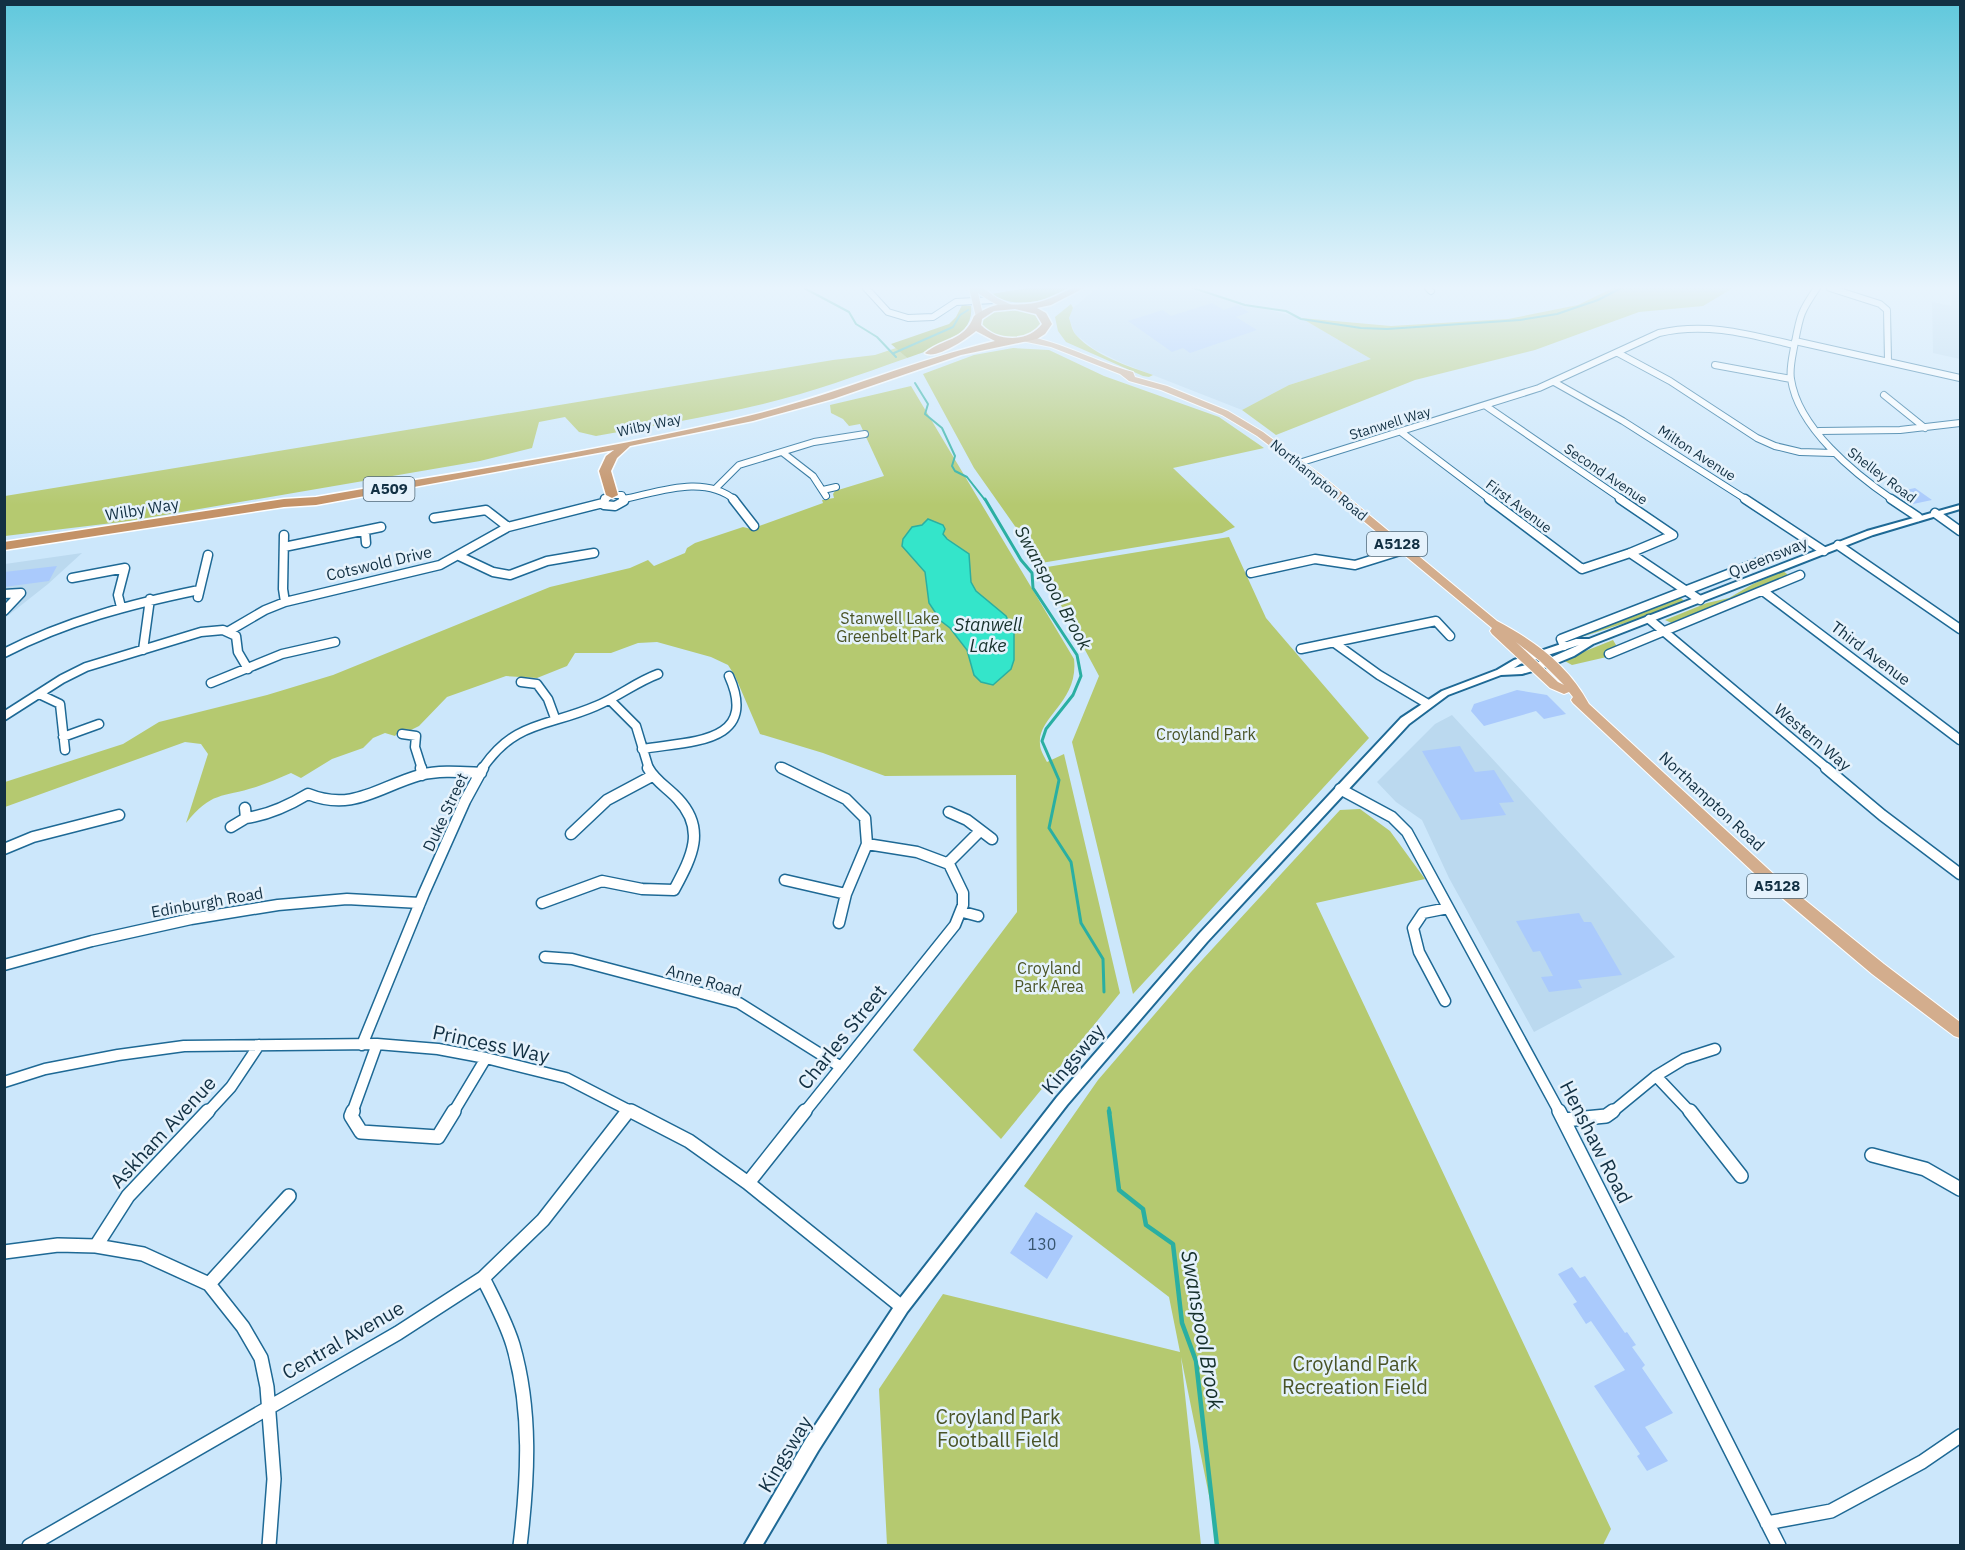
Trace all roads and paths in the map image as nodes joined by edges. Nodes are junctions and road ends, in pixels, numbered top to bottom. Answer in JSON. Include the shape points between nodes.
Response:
{"nodes":[{"id":1,"x":912,"y":360,"type":"edge"},
{"id":2,"x":936,"y":360,"type":"edge"},
{"id":3,"x":1095,"y":360,"type":"edge"},
{"id":4,"x":1602,"y":360,"type":"edge"},
{"id":5,"x":1632,"y":360,"type":"edge"},
{"id":6,"x":1793,"y":360,"type":"edge"},
{"id":7,"x":1885,"y":360,"type":"edge"},
{"id":8,"x":1888,"y":361,"type":"joint"},
{"id":9,"x":1715,"y":365,"type":"dead end"},
{"id":10,"x":1960,"y":378,"type":"edge"},
{"id":11,"x":1791,"y":379,"type":"junction"},
{"id":12,"x":1554,"y":382,"type":"junction"},
{"id":13,"x":1884,"y":395,"type":"dead end"},
{"id":14,"x":1486,"y":406,"type":"junction"},
{"id":15,"x":1960,"y":423,"type":"edge"},
{"id":16,"x":849,"y":428,"type":"dead end"},
{"id":17,"x":1925,"y":428,"type":"junction"},
{"id":18,"x":1819,"y":431,"type":"junction"},
{"id":19,"x":1401,"y":432,"type":"junction"},
{"id":20,"x":865,"y":434,"type":"dead end"},
{"id":21,"x":852,"y":436,"type":"junction"},
{"id":22,"x":630,"y":444,"type":"junction"},
{"id":23,"x":782,"y":452,"type":"junction"},
{"id":24,"x":1833,"y":453,"type":"junction"},
{"id":25,"x":562,"y":457,"type":"junction"},
{"id":26,"x":1299,"y":463,"type":"junction"},
{"id":27,"x":605,"y":471,"type":"junction"},
{"id":28,"x":836,"y":488,"type":"dead end"},
{"id":29,"x":715,"y":489,"type":"junction"},
{"id":30,"x":607,"y":499,"type":"junction"},
{"id":31,"x":624,"y":499,"type":"junction"},
{"id":32,"x":284,"y":503,"type":"junction"},
{"id":33,"x":493,"y":503,"type":"dead end"},
{"id":34,"x":1960,"y":507,"type":"edge"},
{"id":35,"x":486,"y":510,"type":"junction"},
{"id":36,"x":1935,"y":513,"type":"junction"},
{"id":37,"x":1918,"y":517,"type":"junction"},
{"id":38,"x":434,"y":518,"type":"dead end"},
{"id":39,"x":754,"y":526,"type":"dead end"},
{"id":40,"x":381,"y":527,"type":"dead end"},
{"id":41,"x":508,"y":527,"type":"junction"},
{"id":42,"x":365,"y":531,"type":"junction"},
{"id":43,"x":1960,"y":531,"type":"edge"},
{"id":44,"x":284,"y":535,"type":"dead end"},
{"id":45,"x":366,"y":543,"type":"dead end"},
{"id":46,"x":1838,"y":545,"type":"junction"},
{"id":47,"x":4,"y":546,"type":"edge"},
{"id":48,"x":284,"y":548,"type":"junction"},
{"id":49,"x":1403,"y":550,"type":"junction"},
{"id":50,"x":1824,"y":551,"type":"junction"},
{"id":51,"x":594,"y":553,"type":"dead end"},
{"id":52,"x":1630,"y":553,"type":"junction"},
{"id":53,"x":207,"y":555,"type":"dead end"},
{"id":54,"x":459,"y":556,"type":"junction"},
{"id":55,"x":1772,"y":557,"type":"dead end"},
{"id":56,"x":1251,"y":573,"type":"dead end"},
{"id":57,"x":1800,"y":575,"type":"dead end"},
{"id":58,"x":72,"y":578,"type":"dead end"},
{"id":59,"x":1684,"y":590,"type":"junction"},
{"id":60,"x":1763,"y":591,"type":"junction"},
{"id":61,"x":4,"y":594,"type":"edge"},
{"id":62,"x":150,"y":599,"type":"junction"},
{"id":63,"x":1700,"y":600,"type":"junction"},
{"id":64,"x":285,"y":602,"type":"junction"},
{"id":65,"x":121,"y":607,"type":"junction"},
{"id":66,"x":4,"y":611,"type":"edge"},
{"id":67,"x":1649,"y":619,"type":"junction"},
{"id":68,"x":1493,"y":624,"type":"junction"},
{"id":69,"x":1960,"y":629,"type":"edge"},
{"id":70,"x":1663,"y":630,"type":"junction"},
{"id":71,"x":229,"y":631,"type":"junction"},
{"id":72,"x":1450,"y":636,"type":"dead end"},
{"id":73,"x":335,"y":642,"type":"dead end"},
{"id":74,"x":1590,"y":642,"type":"junction"},
{"id":75,"x":1336,"y":644,"type":"junction"},
{"id":76,"x":1564,"y":646,"type":"junction"},
{"id":77,"x":1301,"y":649,"type":"dead end"},
{"id":78,"x":143,"y":650,"type":"junction"},
{"id":79,"x":4,"y":653,"type":"edge"},
{"id":80,"x":1609,"y":654,"type":"dead end"},
{"id":81,"x":1536,"y":660,"type":"junction"},
{"id":82,"x":248,"y":669,"type":"junction"},
{"id":83,"x":658,"y":674,"type":"dead end"},
{"id":84,"x":729,"y":676,"type":"dead end"},
{"id":85,"x":544,"y":677,"type":"dead end"},
{"id":86,"x":211,"y":682,"type":"dead end"},
{"id":87,"x":521,"y":682,"type":"dead end"},
{"id":88,"x":537,"y":684,"type":"junction"},
{"id":89,"x":39,"y":694,"type":"junction"},
{"id":90,"x":610,"y":700,"type":"junction"},
{"id":91,"x":1428,"y":704,"type":"junction"},
{"id":92,"x":1583,"y":704,"type":"junction"},
{"id":93,"x":4,"y":716,"type":"edge"},
{"id":94,"x":555,"y":718,"type":"junction"},
{"id":95,"x":99,"y":724,"type":"dead end"},
{"id":96,"x":422,"y":729,"type":"dead end"},
{"id":97,"x":402,"y":734,"type":"dead end"},
{"id":98,"x":416,"y":736,"type":"junction"},
{"id":99,"x":63,"y":737,"type":"junction"},
{"id":100,"x":1960,"y":740,"type":"edge"},
{"id":101,"x":642,"y":749,"type":"junction"},
{"id":102,"x":64,"y":750,"type":"dead end"},
{"id":103,"x":780,"y":767,"type":"dead end"},
{"id":104,"x":481,"y":773,"type":"junction"},
{"id":105,"x":422,"y":775,"type":"junction"},
{"id":106,"x":652,"y":776,"type":"junction"},
{"id":107,"x":1340,"y":789,"type":"junction"},
{"id":108,"x":949,"y":812,"type":"dead end"},
{"id":109,"x":119,"y":815,"type":"dead end"},
{"id":110,"x":97,"y":823,"type":"junction"},
{"id":111,"x":231,"y":828,"type":"dead end"},
{"id":112,"x":979,"y":832,"type":"junction"},
{"id":113,"x":96,"y":834,"type":"dead end"},
{"id":114,"x":570,"y":834,"type":"dead end"},
{"id":115,"x":992,"y":839,"type":"dead end"},
{"id":116,"x":867,"y":844,"type":"junction"},
{"id":117,"x":4,"y":849,"type":"edge"},
{"id":118,"x":948,"y":863,"type":"junction"},
{"id":119,"x":1960,"y":874,"type":"edge"},
{"id":120,"x":785,"y":880,"type":"dead end"},
{"id":121,"x":846,"y":894,"type":"junction"},
{"id":122,"x":420,"y":903,"type":"junction"},
{"id":123,"x":542,"y":903,"type":"dead end"},
{"id":124,"x":1448,"y":908,"type":"junction"},
{"id":125,"x":963,"y":912,"type":"junction"},
{"id":126,"x":978,"y":916,"type":"dead end"},
{"id":127,"x":839,"y":923,"type":"dead end"},
{"id":128,"x":545,"y":957,"type":"dead end"},
{"id":129,"x":4,"y":965,"type":"edge"},
{"id":130,"x":1445,"y":1001,"type":"dead end"},
{"id":131,"x":1960,"y":1031,"type":"edge"},
{"id":132,"x":259,"y":1044,"type":"junction"},
{"id":133,"x":377,"y":1044,"type":"junction"},
{"id":134,"x":362,"y":1045,"type":"junction"},
{"id":135,"x":1714,"y":1049,"type":"dead end"},
{"id":136,"x":486,"y":1058,"type":"junction"},
{"id":137,"x":841,"y":1068,"type":"junction"},
{"id":138,"x":1656,"y":1076,"type":"junction"},
{"id":139,"x":4,"y":1082,"type":"edge"},
{"id":140,"x":628,"y":1110,"type":"junction"},
{"id":141,"x":1564,"y":1120,"type":"junction"},
{"id":142,"x":1872,"y":1155,"type":"dead end"},
{"id":143,"x":1741,"y":1176,"type":"dead end"},
{"id":144,"x":748,"y":1183,"type":"junction"},
{"id":145,"x":1960,"y":1189,"type":"edge"},
{"id":146,"x":290,"y":1196,"type":"dead end"},
{"id":147,"x":96,"y":1246,"type":"junction"},
{"id":148,"x":4,"y":1252,"type":"edge"},
{"id":149,"x":483,"y":1278,"type":"junction"},
{"id":150,"x":209,"y":1284,"type":"junction"},
{"id":151,"x":902,"y":1307,"type":"junction"},
{"id":152,"x":268,"y":1407,"type":"junction"},
{"id":153,"x":1960,"y":1436,"type":"edge"},
{"id":154,"x":1767,"y":1523,"type":"junction"},
{"id":155,"x":30,"y":1545,"type":"edge"},
{"id":156,"x":269,"y":1545,"type":"edge"},
{"id":157,"x":520,"y":1545,"type":"edge"},
{"id":158,"x":752,"y":1545,"type":"edge"},
{"id":159,"x":1779,"y":1545,"type":"edge"}],
"edges":[{"from":1,"to":32,"type":"highway","name":"Wilby Way","number":"A509","via":[[764,408],[547,453],[319,493]]},
{"from":2,"to":22,"type":"highway","name":"Wilby Way","number":"A509","via":[[799,406]]},
{"from":3,"to":26,"type":"main road","name":"Northampton Road","number":"A5128","via":[[1235,418]]},
{"from":4,"to":12,"type":"street","name":"Stanwell Way"},
{"from":5,"to":24,"type":"street","via":[[1757,438],[1800,452]]},
{"from":6,"to":11,"type":"street","name":"Shelley Road"},
{"from":7,"to":8,"type":"street","name":"Stanwell Way"},
{"from":8,"to":10,"type":"street","name":"Stanwell Way"},
{"from":9,"to":11,"type":"street"},
{"from":11,"to":18,"type":"street","name":"Shelley Road","via":[[1800,407]]},
{"from":12,"to":14,"type":"street","name":"Stanwell Way"},
{"from":12,"to":50,"type":"street","name":"Milton Avenue","via":[[1674,451]]},
{"from":13,"to":17,"type":"street"},
{"from":14,"to":19,"type":"street","name":"Stanwell Way"},
{"from":14,"to":52,"type":"street","name":"Second Avenue","via":[[1673,535]]},
{"from":15,"to":17,"type":"street"},
{"from":16,"to":21,"type":"street"},
{"from":17,"to":18,"type":"street"},
{"from":18,"to":24,"type":"street","name":"Shelley Road"},
{"from":19,"to":26,"type":"street","name":"Stanwell Way"},
{"from":19,"to":52,"type":"street","name":"First Avenue","via":[[1582,569]]},
{"from":20,"to":21,"type":"street"},
{"from":21,"to":23,"type":"street"},
{"from":22,"to":25,"type":"highway","name":"Wilby Way","number":"A509"},
{"from":22,"to":27,"type":"highway","via":[[612,456]]},
{"from":23,"to":28,"type":"street","via":[[813,476],[825,493]]},
{"from":23,"to":29,"type":"street","via":[[739,465]]},
{"from":24,"to":37,"type":"street","name":"Shelley Road"},
{"from":25,"to":27,"type":"highway"},
{"from":25,"to":32,"type":"highway","name":"Wilby Way","number":"A509","via":[[326,500]]},
{"from":26,"to":49,"type":"main road","name":"Northampton Road","number":"A5128"},
{"from":27,"to":30,"type":"highway"},
{"from":29,"to":31,"type":"street","via":[[697,486]]},
{"from":29,"to":39,"type":"street","via":[[738,502]]},
{"from":30,"to":31,"type":"street","via":[[622,495]]},
{"from":30,"to":31,"type":"street","name":"Cotswold Drive","via":[[607,506],[615,506]]},
{"from":30,"to":41,"type":"street","name":"Cotswold Drive"},
{"from":32,"to":47,"type":"highway","name":"Wilby Way","number":"A509"},
{"from":33,"to":35,"type":"street"},
{"from":34,"to":36,"type":"street","name":"Queensway"},
{"from":35,"to":38,"type":"street"},
{"from":35,"to":41,"type":"street"},
{"from":36,"to":37,"type":"street","name":"Queensway"},
{"from":36,"to":43,"type":"street"},
{"from":37,"to":46,"type":"street","name":"Queensway"},
{"from":40,"to":42,"type":"street"},
{"from":41,"to":54,"type":"street","name":"Cotswold Drive"},
{"from":42,"to":45,"type":"street"},
{"from":42,"to":48,"type":"street"},
{"from":44,"to":48,"type":"street"},
{"from":46,"to":50,"type":"street","name":"Queensway"},
{"from":46,"to":69,"type":"street"},
{"from":48,"to":64,"type":"street"},
{"from":49,"to":56,"type":"street","via":[[1355,565],[1315,560]]},
{"from":49,"to":68,"type":"main road","name":"Northampton Road","number":"A5128"},
{"from":50,"to":63,"type":"street","name":"Queensway"},
{"from":51,"to":54,"type":"street","via":[[584,550],[547,561],[512,578]]},
{"from":52,"to":59,"type":"street"},
{"from":53,"to":62,"type":"street","via":[[199,594]]},
{"from":54,"to":64,"type":"street","name":"Cotswold Drive","via":[[416,572]]},
{"from":55,"to":59,"type":"street","name":"Queensway"},
{"from":57,"to":60,"type":"street"},
{"from":58,"to":65,"type":"street","via":[[124,568],[118,595]]},
{"from":59,"to":63,"type":"street"},
{"from":59,"to":76,"type":"street","name":"Queensway","via":[[1561,639]]},
{"from":60,"to":70,"type":"street"},
{"from":60,"to":100,"type":"street","name":"Third Avenue"},
{"from":61,"to":66,"type":"street","via":[[21,593]]},
{"from":62,"to":65,"type":"street"},
{"from":62,"to":78,"type":"street"},
{"from":63,"to":67,"type":"street","name":"Queensway"},
{"from":64,"to":71,"type":"street","name":"Cotswold Drive"},
{"from":65,"to":79,"type":"street","via":[[64,626]]},
{"from":67,"to":70,"type":"street","name":"Western Way"},
{"from":67,"to":74,"type":"street","name":"Queensway"},
{"from":68,"to":81,"type":"main road","name":"Northampton Road","number":"A5128","via":[[1511,635]]},
{"from":68,"to":81,"type":"main road","name":"Northampton Road","number":"A5128","via":[[1499,636]]},
{"from":70,"to":80,"type":"street"},
{"from":70,"to":119,"type":"street","name":"Western Way","via":[[1882,815]]},
{"from":71,"to":78,"type":"street","name":"Cotswold Drive","via":[[201,632]]},
{"from":71,"to":82,"type":"street","via":[[236,636],[238,652]]},
{"from":72,"to":75,"type":"street","via":[[1436,621]]},
{"from":73,"to":82,"type":"street","via":[[282,654]]},
{"from":74,"to":76,"type":"street","name":"Queensway"},
{"from":74,"to":81,"type":"street","name":"Queensway"},
{"from":75,"to":77,"type":"street"},
{"from":75,"to":91,"type":"street"},
{"from":76,"to":81,"type":"street","name":"Queensway"},
{"from":78,"to":89,"type":"street","name":"Cotswold Drive","via":[[86,668]]},
{"from":81,"to":91,"type":"street","name":"Kingsway","via":[[1517,673],[1500,672],[1445,693]]},
{"from":81,"to":92,"type":"main road","name":"Northampton Road","number":"A5128","via":[[1554,685]]},
{"from":81,"to":92,"type":"main road","name":"Northampton Road","number":"A5128","via":[[1578,692]]},
{"from":82,"to":86,"type":"street"},
{"from":83,"to":90,"type":"street","name":"Duke Street","via":[[644,673]]},
{"from":84,"to":101,"type":"street","via":[[738,707],[733,723],[705,740]]},
{"from":85,"to":88,"type":"street"},
{"from":87,"to":88,"type":"street"},
{"from":88,"to":94,"type":"street"},
{"from":89,"to":93,"type":"street","name":"Cotswold Drive"},
{"from":89,"to":99,"type":"street","via":[[60,704]]},
{"from":90,"to":94,"type":"street","name":"Duke Street"},
{"from":90,"to":101,"type":"street","via":[[636,724]]},
{"from":91,"to":107,"type":"street","name":"Kingsway","via":[[1405,721]]},
{"from":92,"to":131,"type":"main road","name":"Northampton Road","number":"A5128","via":[[1774,883]]},
{"from":94,"to":104,"type":"street","name":"Duke Street","via":[[510,738],[491,756]]},
{"from":95,"to":99,"type":"street"},
{"from":96,"to":98,"type":"street"},
{"from":97,"to":98,"type":"street"},
{"from":98,"to":105,"type":"street","via":[[415,754],[422,763]]},
{"from":99,"to":102,"type":"street"},
{"from":101,"to":106,"type":"street"},
{"from":103,"to":116,"type":"street","via":[[846,799],[864,818]]},
{"from":104,"to":105,"type":"street"},
{"from":104,"to":122,"type":"street","name":"Duke Street"},
{"from":105,"to":111,"type":"street","via":[[353,802],[318,800],[304,792],[279,811],[264,816],[246,813]]},
{"from":106,"to":114,"type":"street","via":[[607,800]]},
{"from":106,"to":123,"type":"street","via":[[680,801],[697,833],[674,890],[642,890],[602,881]]},
{"from":107,"to":124,"type":"street","name":"Henshaw Road","via":[[1392,817],[1407,832]]},
{"from":107,"to":151,"type":"street","name":"Kingsway","via":[[1077,1084]]},
{"from":108,"to":112,"type":"street","via":[[963,816]]},
{"from":109,"to":110,"type":"street"},
{"from":110,"to":113,"type":"street"},
{"from":110,"to":117,"type":"street","via":[[45,831]]},
{"from":112,"to":115,"type":"street"},
{"from":112,"to":118,"type":"street"},
{"from":116,"to":118,"type":"street"},
{"from":116,"to":121,"type":"street"},
{"from":118,"to":125,"type":"street","via":[[965,897]]},
{"from":120,"to":121,"type":"street"},
{"from":121,"to":127,"type":"street"},
{"from":122,"to":129,"type":"street","name":"Edinburgh Road","via":[[347,899],[278,905],[191,919]]},
{"from":122,"to":134,"type":"street","name":"Duke Street"},
{"from":124,"to":130,"type":"street","via":[[1423,913],[1413,928],[1419,952]]},
{"from":124,"to":141,"type":"street","name":"Henshaw Road"},
{"from":125,"to":126,"type":"street"},
{"from":125,"to":137,"type":"street","name":"Charles Street"},
{"from":128,"to":137,"type":"street","name":"Anne Road","via":[[572,958],[739,1003]]},
{"from":132,"to":134,"type":"street","name":"Princess Way"},
{"from":132,"to":139,"type":"street","name":"Princess Way","via":[[184,1046],[118,1054]]},
{"from":132,"to":147,"type":"street","name":"Askham Avenue","via":[[231,1087],[128,1196]]},
{"from":133,"to":134,"type":"street","name":"Princess Way"},
{"from":133,"to":136,"type":"street","name":"Princess Way"},
{"from":133,"to":136,"type":"street","via":[[351,1116],[361,1132],[438,1137]]},
{"from":135,"to":138,"type":"street","via":[[1684,1059]]},
{"from":136,"to":140,"type":"street","name":"Princess Way","via":[[566,1078]]},
{"from":137,"to":144,"type":"street","name":"Charles Street"},
{"from":138,"to":141,"type":"street","via":[[1606,1116]]},
{"from":138,"to":143,"type":"street","via":[[1702,1124]]},
{"from":140,"to":144,"type":"street","name":"Princess Way","via":[[689,1141]]},
{"from":140,"to":149,"type":"street","name":"Central Avenue","via":[[543,1220]]},
{"from":141,"to":154,"type":"street","name":"Henshaw Road"},
{"from":142,"to":145,"type":"street","via":[[1925,1169]]},
{"from":144,"to":151,"type":"street","name":"Princess Way"},
{"from":146,"to":150,"type":"street"},
{"from":147,"to":148,"type":"street","via":[[58,1245]]},
{"from":147,"to":150,"type":"street","via":[[143,1254]]},
{"from":149,"to":152,"type":"street","name":"Central Avenue","via":[[398,1333]]},
{"from":149,"to":157,"type":"street","via":[[513,1344],[526,1413],[527,1497]]},
{"from":150,"to":152,"type":"street","via":[[243,1327],[261,1358]]},
{"from":151,"to":158,"type":"street","name":"Kingsway"},
{"from":152,"to":155,"type":"street","name":"Central Avenue"},
{"from":152,"to":156,"type":"street","via":[[274,1479]]},
{"from":153,"to":154,"type":"street","via":[[1922,1462],[1831,1511]]},
{"from":154,"to":159,"type":"street","name":"Henshaw Road"}]}
